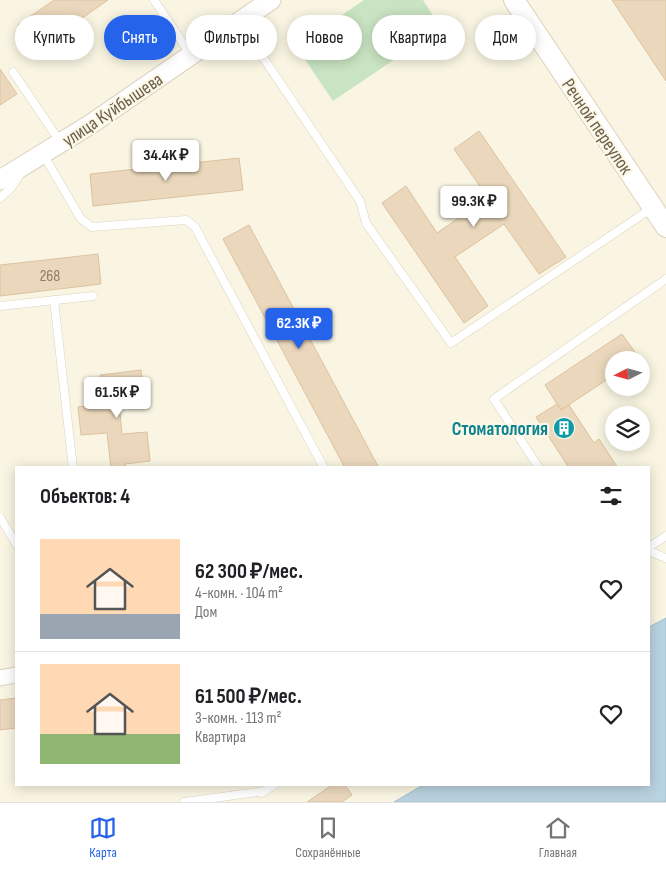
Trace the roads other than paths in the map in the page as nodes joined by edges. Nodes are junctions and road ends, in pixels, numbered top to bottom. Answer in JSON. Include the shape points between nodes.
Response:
{"nodes":[{"id":1,"x":154,"y":0,"type":"edge"},
{"id":2,"x":271,"y":0,"type":"edge"},
{"id":3,"x":514,"y":0,"type":"edge"},
{"id":4,"x":249,"y":15,"type":"edge"},
{"id":5,"x":186,"y":48,"type":"edge"},
{"id":6,"x":186,"y":58,"type":"edge"},
{"id":7,"x":265,"y":60,"type":"edge"},
{"id":8,"x":14,"y":72,"type":"dead end"},
{"id":9,"x":61,"y":143,"type":"junction"},
{"id":10,"x":35,"y":159,"type":"junction"},
{"id":11,"x":0,"y":180,"type":"edge"},
{"id":12,"x":0,"y":198,"type":"edge"},
{"id":13,"x":652,"y":207,"type":"junction"},
{"id":14,"x":666,"y":228,"type":"edge"},
{"id":15,"x":666,"y":278,"type":"edge"},
{"id":16,"x":93,"y":296,"type":"dead end"},
{"id":17,"x":54,"y":300,"type":"junction"},
{"id":18,"x":0,"y":306,"type":"edge"},
{"id":19,"x":73,"y":466,"type":"edge"},
{"id":20,"x":323,"y":466,"type":"edge"},
{"id":21,"x":539,"y":466,"type":"edge"},
{"id":22,"x":0,"y":517,"type":"edge"},
{"id":23,"x":666,"y":536,"type":"edge"},
{"id":24,"x":15,"y":542,"type":"edge"},
{"id":25,"x":650,"y":548,"type":"edge"},
{"id":26,"x":650,"y":550,"type":"edge"},
{"id":27,"x":666,"y":558,"type":"edge"},
{"id":28,"x":15,"y":676,"type":"edge"},
{"id":29,"x":0,"y":678,"type":"edge"},
{"id":30,"x":272,"y":786,"type":"edge"},
{"id":31,"x":265,"y":790,"type":"junction"},
{"id":32,"x":256,"y":796,"type":"dead end"},
{"id":33,"x":184,"y":802,"type":"edge"}],
"edges":[{"from":1,"to":5,"type":"lane"},
{"from":2,"to":4,"type":"street","name":"улица Куйбышева"},
{"from":3,"to":13,"type":"main road","name":"Речной переулок"},
{"from":6,"to":9,"type":"street","name":"улица Куйбышева"},
{"from":7,"to":13,"type":"lane","via":[[360,201],[366,223],[451,343]]},
{"from":8,"to":9,"type":"lane"},
{"from":9,"to":10,"type":"street","name":"улица Куйбышева"},
{"from":10,"to":11,"type":"street","name":"улица Куйбышева"},
{"from":10,"to":12,"type":"lane"},
{"from":10,"to":20,"type":"lane","via":[[81,219],[92,227],[186,220],[195,227]]},
{"from":13,"to":14,"type":"main road","name":"Речной переулок"},
{"from":15,"to":21,"type":"lane","via":[[494,399]]},
{"from":16,"to":17,"type":"lane"},
{"from":17,"to":18,"type":"lane"},
{"from":17,"to":19,"type":"lane"},
{"from":22,"to":24,"type":"lane"},
{"from":23,"to":25,"type":"lane"},
{"from":26,"to":27,"type":"lane"},
{"from":28,"to":29,"type":"street"},
{"from":30,"to":31,"type":"lane"},
{"from":31,"to":32,"type":"lane"},
{"from":31,"to":33,"type":"lane"}]}
